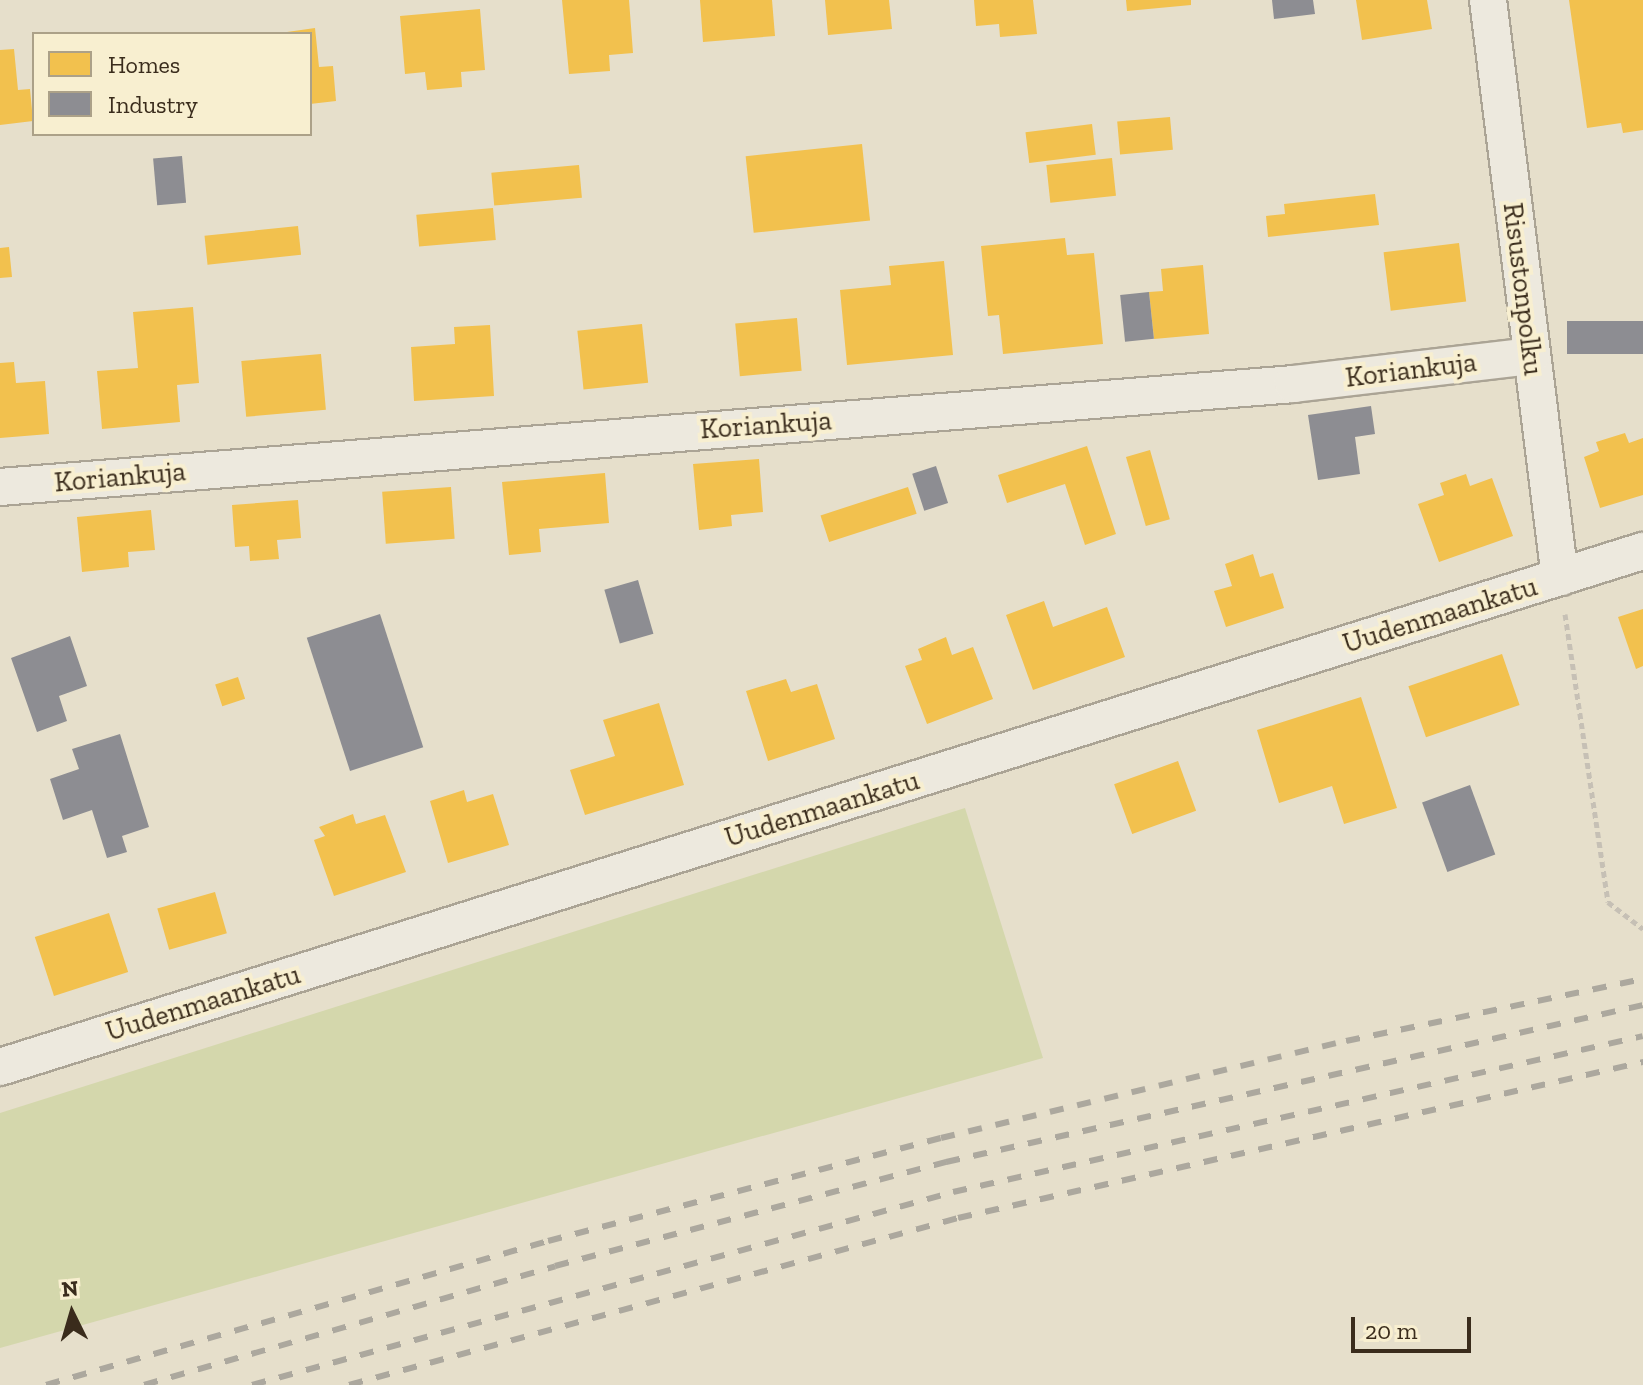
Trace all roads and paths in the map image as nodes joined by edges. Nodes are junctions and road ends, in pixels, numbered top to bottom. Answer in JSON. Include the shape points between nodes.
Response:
{"nodes":[{"id":1,"x":1488,"y":0,"type":"edge"},
{"id":2,"x":1531,"y":356,"type":"junction"},
{"id":3,"x":0,"y":487,"type":"edge"},
{"id":4,"x":1643,"y":551,"type":"edge"},
{"id":5,"x":1560,"y":578,"type":"junction"},
{"id":6,"x":1643,"y":929,"type":"edge"},
{"id":7,"x":0,"y":1067,"type":"edge"}],
"edges":[{"from":1,"to":2,"type":"street","name":"Risustonpolku"},
{"from":2,"to":3,"type":"street","name":"Koriankuja","via":[[1293,384]]},
{"from":2,"to":5,"type":"street","name":"Risustonpolku"},
{"from":4,"to":5,"type":"street","name":"Uudenmaankatu"},
{"from":5,"to":6,"type":"path","via":[[1608,902]]},
{"from":5,"to":7,"type":"street","name":"Uudenmaankatu"}]}
